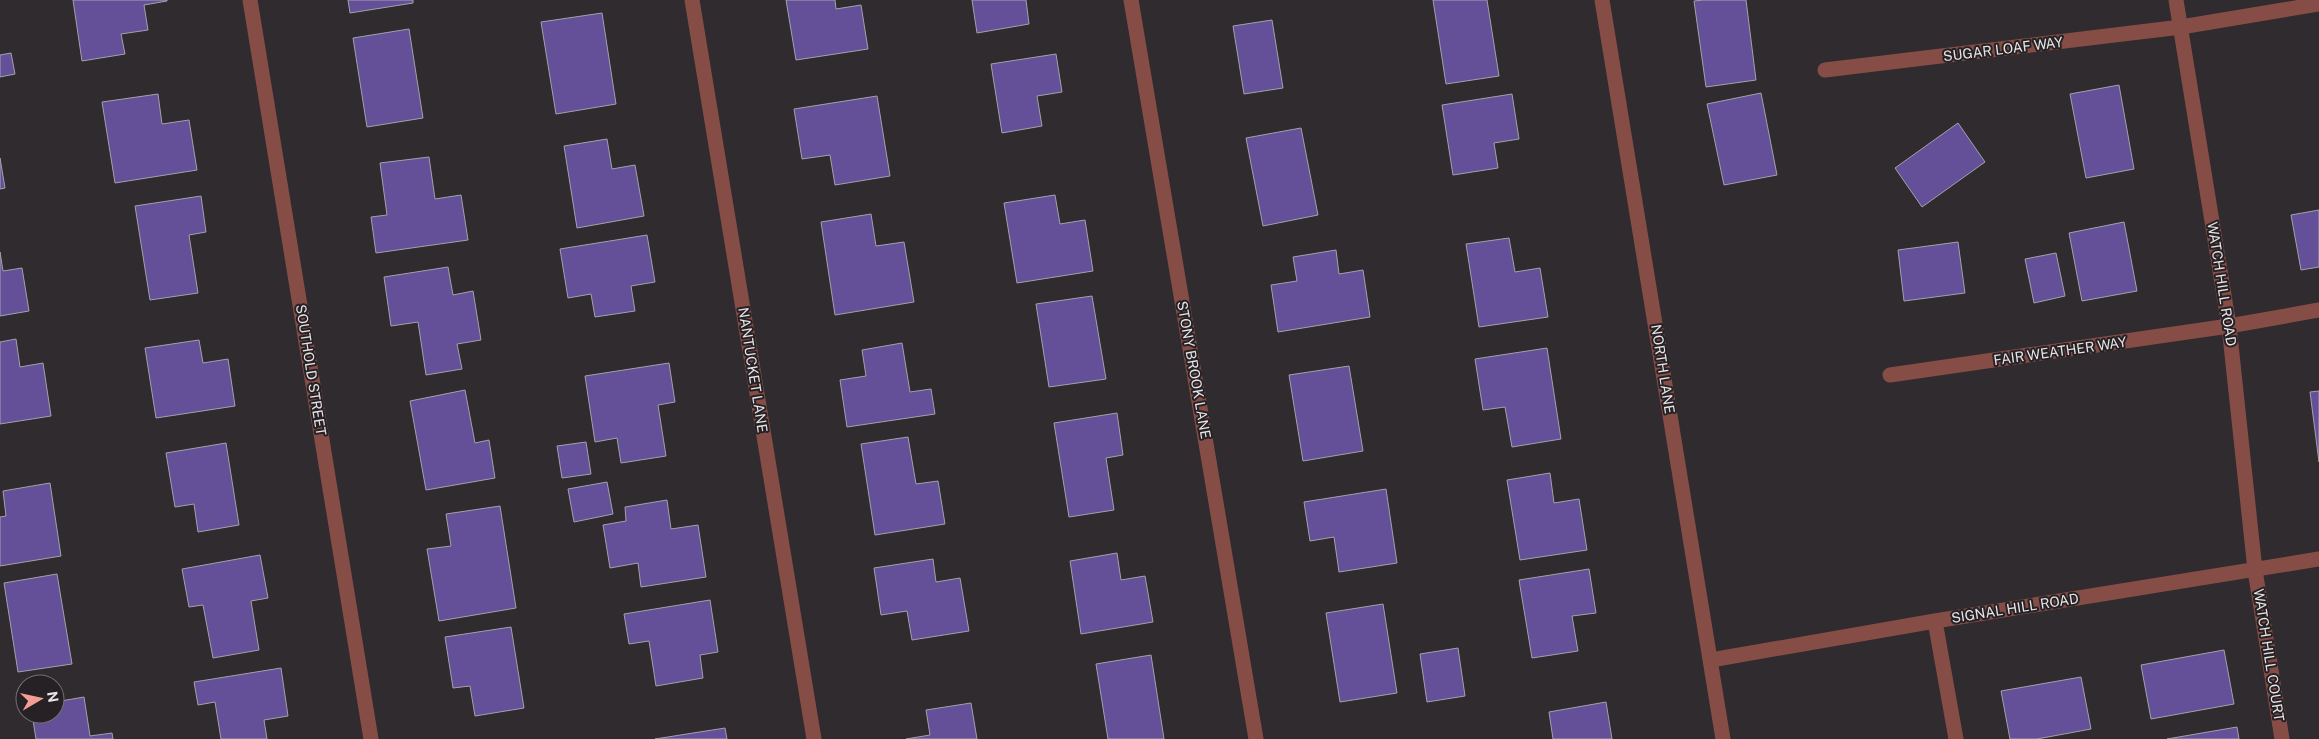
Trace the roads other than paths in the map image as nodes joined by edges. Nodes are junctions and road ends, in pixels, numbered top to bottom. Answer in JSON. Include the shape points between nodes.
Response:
{"nodes":[{"id":1,"x":250,"y":0,"type":"edge"},
{"id":2,"x":692,"y":0,"type":"edge"},
{"id":3,"x":1131,"y":0,"type":"edge"},
{"id":4,"x":1602,"y":0,"type":"edge"},
{"id":5,"x":2176,"y":0,"type":"edge"},
{"id":6,"x":2319,"y":4,"type":"edge"},
{"id":7,"x":2181,"y":27,"type":"junction"},
{"id":8,"x":1825,"y":70,"type":"dead end"},
{"id":9,"x":2319,"y":310,"type":"edge"},
{"id":10,"x":2229,"y":326,"type":"junction"},
{"id":11,"x":1890,"y":375,"type":"dead end"},
{"id":12,"x":2319,"y":559,"type":"edge"},
{"id":13,"x":2255,"y":570,"type":"junction"},
{"id":14,"x":1935,"y":621,"type":"junction"},
{"id":15,"x":1710,"y":660,"type":"junction"},
{"id":16,"x":372,"y":739,"type":"edge"},
{"id":17,"x":814,"y":739,"type":"edge"},
{"id":18,"x":1256,"y":739,"type":"edge"},
{"id":19,"x":1724,"y":739,"type":"edge"},
{"id":20,"x":1956,"y":739,"type":"edge"},
{"id":21,"x":2282,"y":739,"type":"edge"}],
"edges":[{"from":1,"to":16,"type":"street","name":"SOUTHOLD STREET"},
{"from":2,"to":17,"type":"street","name":"NANTUCKET LANE"},
{"from":3,"to":18,"type":"street","name":"STONY BROOK LANE"},
{"from":4,"to":15,"type":"street","name":"NORTH LANE"},
{"from":5,"to":7,"type":"street","name":"WATCH HILL ROAD"},
{"from":6,"to":7,"type":"street","name":"SUGAR LOAF WAY"},
{"from":7,"to":8,"type":"street","name":"SUGAR LOAF WAY"},
{"from":7,"to":10,"type":"street","name":"WATCH HILL ROAD"},
{"from":9,"to":10,"type":"street","name":"FAIR WEATHER WAY"},
{"from":10,"to":11,"type":"street","name":"FAIR WEATHER WAY"},
{"from":10,"to":13,"type":"street","name":"WATCH HILL ROAD"},
{"from":12,"to":13,"type":"street","name":"SIGNAL HILL ROAD"},
{"from":13,"to":14,"type":"street","name":"SIGNAL HILL ROAD"},
{"from":13,"to":21,"type":"street","name":"WATCH HILL COURT"},
{"from":14,"to":15,"type":"street","name":"SIGNAL HILL ROAD"},
{"from":14,"to":20,"type":"street"},
{"from":15,"to":19,"type":"street","name":"NORTH LANE"}]}
